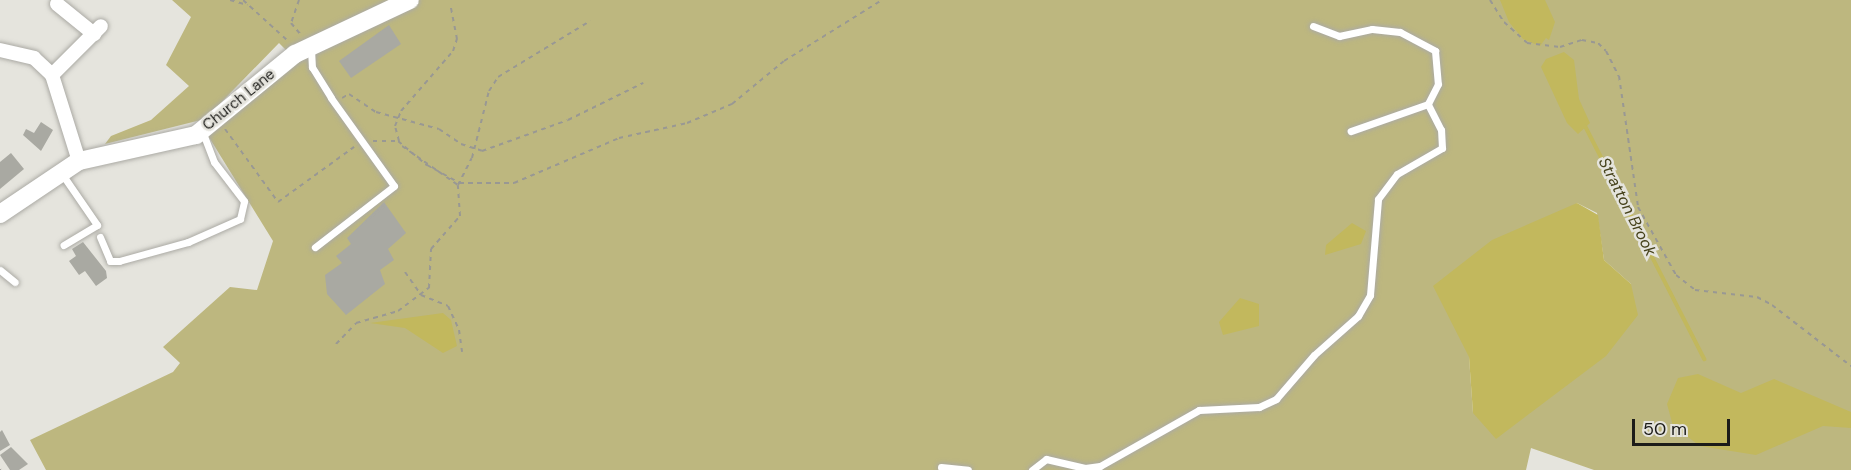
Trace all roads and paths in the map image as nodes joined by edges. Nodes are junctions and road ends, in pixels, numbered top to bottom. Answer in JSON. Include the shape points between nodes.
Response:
{"nodes":[{"id":1,"x":230,"y":0,"type":"edge"},
{"id":2,"x":243,"y":0,"type":"edge"},
{"id":3,"x":410,"y":0,"type":"edge"},
{"id":4,"x":882,"y":0,"type":"edge"},
{"id":5,"x":1490,"y":0,"type":"edge"},
{"id":6,"x":57,"y":4,"type":"dead end"},
{"id":7,"x":249,"y":6,"type":"junction"},
{"id":8,"x":451,"y":8,"type":"dead end"},
{"id":9,"x":590,"y":21,"type":"dead end"},
{"id":10,"x":1313,"y":26,"type":"dead end"},
{"id":11,"x":0,"y":50,"type":"edge"},
{"id":12,"x":303,"y":51,"type":"junction"},
{"id":13,"x":52,"y":75,"type":"junction"},
{"id":14,"x":643,"y":83,"type":"dead end"},
{"id":15,"x":349,"y":94,"type":"dead end"},
{"id":16,"x":1428,"y":104,"type":"junction"},
{"id":17,"x":397,"y":120,"type":"junction"},
{"id":18,"x":223,"y":126,"type":"dead end"},
{"id":19,"x":202,"y":131,"type":"junction"},
{"id":20,"x":1351,"y":131,"type":"dead end"},
{"id":21,"x":362,"y":141,"type":"junction"},
{"id":22,"x":400,"y":143,"type":"junction"},
{"id":23,"x":474,"y":149,"type":"junction"},
{"id":24,"x":79,"y":161,"type":"junction"},
{"id":25,"x":60,"y":172,"type":"junction"},
{"id":26,"x":459,"y":184,"type":"junction"},
{"id":27,"x":0,"y":214,"type":"edge"},
{"id":28,"x":100,"y":237,"type":"dead end"},
{"id":29,"x":64,"y":245,"type":"dead end"},
{"id":30,"x":315,"y":247,"type":"dead end"},
{"id":31,"x":0,"y":270,"type":"edge"},
{"id":32,"x":405,"y":272,"type":"dead end"},
{"id":33,"x":15,"y":282,"type":"dead end"},
{"id":34,"x":421,"y":295,"type":"junction"},
{"id":35,"x":336,"y":344,"type":"dead end"},
{"id":36,"x":462,"y":352,"type":"dead end"},
{"id":37,"x":1851,"y":366,"type":"edge"},
{"id":38,"x":941,"y":467,"type":"dead end"},
{"id":39,"x":968,"y":470,"type":"edge"},
{"id":40,"x":1032,"y":470,"type":"edge"}],
"edges":[{"from":1,"to":7,"type":"path"},
{"from":2,"to":7,"type":"path"},
{"from":3,"to":12,"type":"street","name":"Church Lane"},
{"from":4,"to":26,"type":"path","via":[[784,61],[732,104],[687,123],[619,138],[514,183]]},
{"from":5,"to":37,"type":"path","via":[[1504,22],[1527,43],[1560,47],[1582,40],[1598,43],[1606,51],[1619,76],[1638,207],[1676,275],[1695,290],[1757,297]]},
{"from":6,"to":13,"type":"street","via":[[98,30]]},
{"from":7,"to":12,"type":"path"},
{"from":8,"to":17,"type":"path","via":[[457,39],[453,51]]},
{"from":9,"to":23,"type":"path","via":[[498,77]]},
{"from":10,"to":16,"type":"lane","via":[[1340,36],[1386,30],[1422,41],[1436,51],[1438,67],[1438,84]]},
{"from":11,"to":13,"type":"street","via":[[34,58]]},
{"from":12,"to":19,"type":"street","name":"Church Lane"},
{"from":12,"to":21,"type":"lane"},
{"from":13,"to":24,"type":"street"},
{"from":14,"to":23,"type":"path","via":[[568,120],[492,148]]},
{"from":15,"to":17,"type":"path"},
{"from":16,"to":20,"type":"lane"},
{"from":16,"to":40,"type":"lane","via":[[1441,130],[1442,148],[1397,174],[1378,199],[1370,295],[1358,316],[1314,355],[1276,399],[1259,407],[1199,410],[1101,466],[1085,468],[1046,459]]},
{"from":17,"to":22,"type":"path"},
{"from":17,"to":23,"type":"path","via":[[439,129]]},
{"from":18,"to":21,"type":"path","via":[[278,202]]},
{"from":19,"to":24,"type":"street","name":"Church Lane","via":[[187,139]]},
{"from":19,"to":28,"type":"lane","via":[[214,162],[244,201],[240,219],[188,242],[119,261],[110,261]]},
{"from":21,"to":22,"type":"path"},
{"from":21,"to":30,"type":"lane","via":[[394,186]]},
{"from":22,"to":26,"type":"path"},
{"from":23,"to":26,"type":"path"},
{"from":24,"to":25,"type":"street","name":"Church Lane"},
{"from":25,"to":27,"type":"street","name":"Church Lane"},
{"from":25,"to":29,"type":"lane","via":[[97,225]]},
{"from":26,"to":34,"type":"path","via":[[460,216],[448,234],[434,242],[429,288]]},
{"from":31,"to":33,"type":"lane"},
{"from":32,"to":34,"type":"path"},
{"from":34,"to":35,"type":"path","via":[[398,311],[356,323]]},
{"from":34,"to":36,"type":"path","via":[[448,306],[459,330]]},
{"from":38,"to":39,"type":"lane"}]}
